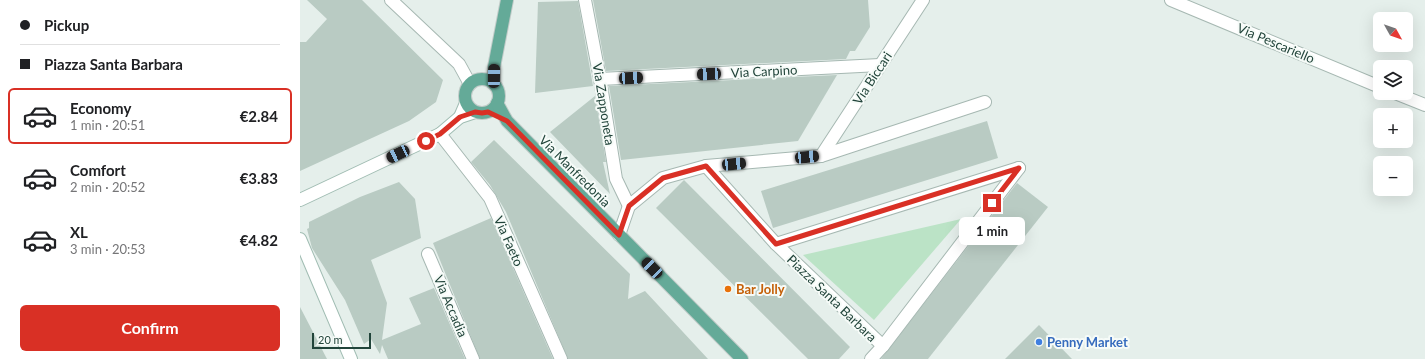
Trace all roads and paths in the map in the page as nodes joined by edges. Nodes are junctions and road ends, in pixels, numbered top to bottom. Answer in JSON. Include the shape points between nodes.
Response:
{"nodes":[{"id":1,"x":391,"y":0,"type":"edge"},
{"id":2,"x":507,"y":0,"type":"edge"},
{"id":3,"x":585,"y":0,"type":"edge"},
{"id":4,"x":923,"y":0,"type":"edge"},
{"id":5,"x":1171,"y":0,"type":"edge"},
{"id":6,"x":880,"y":65,"type":"junction"},
{"id":7,"x":494,"y":67,"type":"junction"},
{"id":8,"x":482,"y":80,"type":"junction"},
{"id":9,"x":600,"y":80,"type":"junction"},
{"id":10,"x":470,"y":84,"type":"junction"},
{"id":11,"x":494,"y":84,"type":"junction"},
{"id":12,"x":1373,"y":84,"type":"edge"},
{"id":13,"x":1411,"y":100,"type":"edge"},
{"id":14,"x":466,"y":102,"type":"junction"},
{"id":15,"x":985,"y":102,"type":"dead end"},
{"id":16,"x":497,"y":103,"type":"junction"},
{"id":17,"x":1425,"y":106,"type":"edge"},
{"id":18,"x":475,"y":112,"type":"junction"},
{"id":19,"x":488,"y":112,"type":"junction"},
{"id":20,"x":460,"y":117,"type":"junction"},
{"id":21,"x":507,"y":121,"type":"junction"},
{"id":22,"x":440,"y":134,"type":"junction"},
{"id":23,"x":821,"y":156,"type":"junction"},
{"id":24,"x":706,"y":166,"type":"junction"},
{"id":25,"x":300,"y":200,"type":"edge"},
{"id":26,"x":629,"y":206,"type":"junction"},
{"id":27,"x":619,"y":235,"type":"junction"},
{"id":28,"x":300,"y":239,"type":"edge"},
{"id":29,"x":776,"y":244,"type":"junction"},
{"id":30,"x":428,"y":254,"type":"dead end"},
{"id":31,"x":883,"y":346,"type":"junction"},
{"id":32,"x":351,"y":359,"type":"edge"},
{"id":33,"x":473,"y":359,"type":"edge"},
{"id":34,"x":561,"y":359,"type":"edge"},
{"id":35,"x":740,"y":359,"type":"edge"},
{"id":36,"x":871,"y":359,"type":"edge"}],
"edges":[{"from":1,"to":10,"type":"street","via":[[459,64]]},
{"from":2,"to":7,"type":"main road"},
{"from":3,"to":9,"type":"street","name":"Via Zapponeta"},
{"from":4,"to":6,"type":"street","name":"Via Biccari"},
{"from":5,"to":12,"type":"street","name":"Via Pescariello"},
{"from":6,"to":9,"type":"street","name":"Via Carpino"},
{"from":6,"to":23,"type":"street","name":"Via Biccari"},
{"from":7,"to":8,"type":"main road"},
{"from":7,"to":11,"type":"main road"},
{"from":8,"to":10,"type":"main road"},
{"from":8,"to":11,"type":"main road"},
{"from":9,"to":26,"type":"street","name":"Via Zapponeta","via":[[616,179]]},
{"from":10,"to":14,"type":"main road","via":[[466,90]]},
{"from":11,"to":16,"type":"main road","via":[[498,90]]},
{"from":13,"to":17,"type":"street"},
{"from":14,"to":18,"type":"main road"},
{"from":14,"to":20,"type":"street"},
{"from":15,"to":23,"type":"street"},
{"from":16,"to":19,"type":"main road"},
{"from":16,"to":21,"type":"main road"},
{"from":18,"to":19,"type":"main road"},
{"from":18,"to":20,"type":"street"},
{"from":19,"to":21,"type":"main road"},
{"from":20,"to":22,"type":"street"},
{"from":21,"to":27,"type":"main road","name":"Via Manfredonia"},
{"from":22,"to":25,"type":"street"},
{"from":22,"to":34,"type":"street","name":"Via Faeto","via":[[490,198]]},
{"from":23,"to":24,"type":"street"},
{"from":24,"to":26,"type":"street","via":[[663,178]]},
{"from":24,"to":29,"type":"street","name":"Piazza Santa Barbara"},
{"from":26,"to":27,"type":"street"},
{"from":27,"to":35,"type":"main road","name":"Via Manfredonia"},
{"from":28,"to":32,"type":"street"},
{"from":29,"to":31,"type":"street","name":"Piazza Santa Barbara"},
{"from":29,"to":31,"type":"street","name":"Piazza Santa Barbara","via":[[1019,168]]},
{"from":30,"to":33,"type":"street","name":"Via Accadia"},
{"from":31,"to":36,"type":"street"}]}
